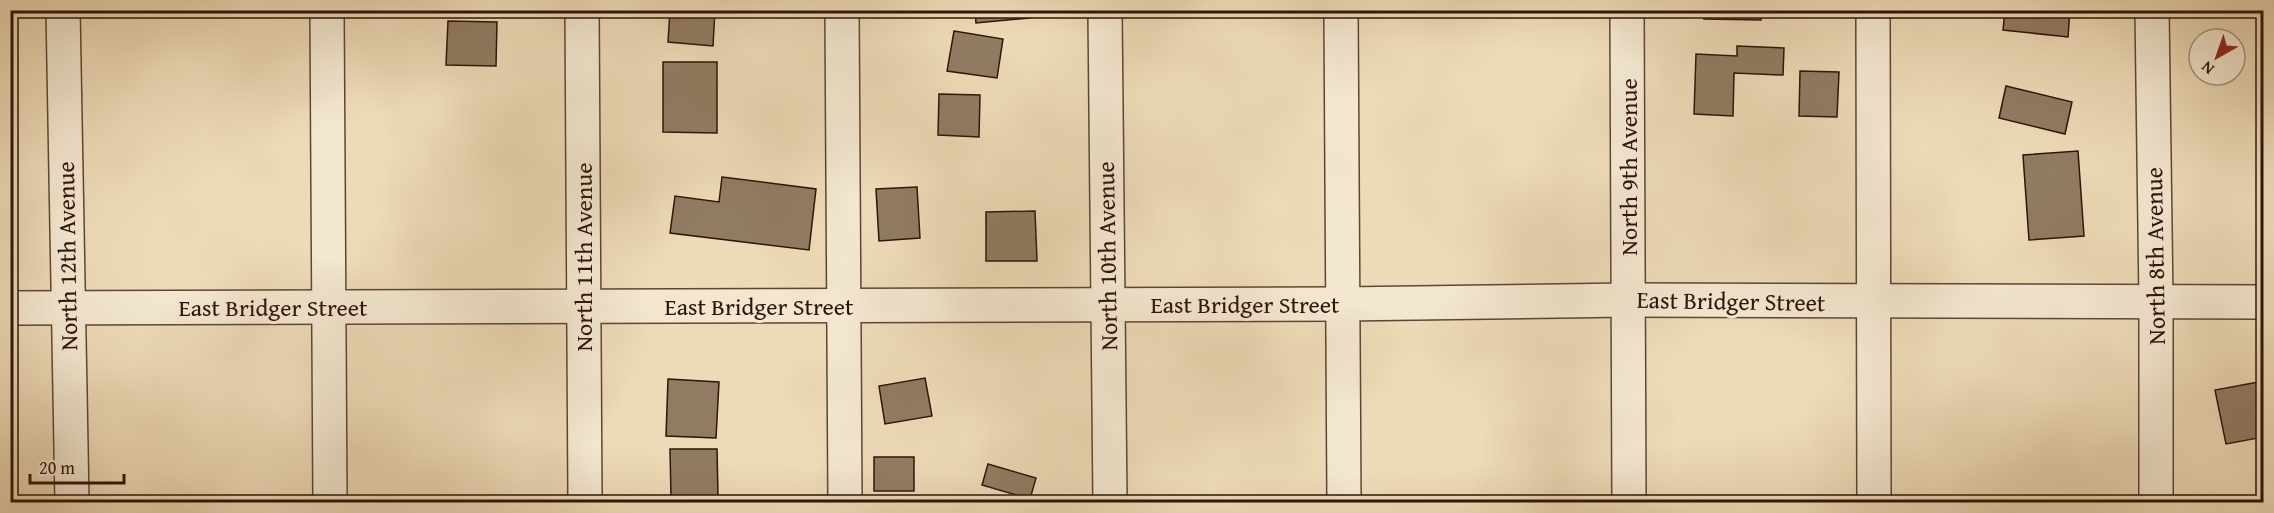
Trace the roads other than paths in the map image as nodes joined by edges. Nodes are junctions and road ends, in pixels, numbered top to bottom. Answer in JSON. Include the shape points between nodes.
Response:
{"nodes":[{"id":1,"x":63,"y":10,"type":"edge"},
{"id":2,"x":327,"y":10,"type":"edge"},
{"id":3,"x":582,"y":10,"type":"edge"},
{"id":4,"x":842,"y":10,"type":"edge"},
{"id":5,"x":1105,"y":10,"type":"edge"},
{"id":6,"x":1341,"y":10,"type":"edge"},
{"id":7,"x":1627,"y":10,"type":"edge"},
{"id":8,"x":1873,"y":10,"type":"edge"},
{"id":9,"x":2152,"y":10,"type":"edge"},
{"id":10,"x":1628,"y":300,"type":"junction"},
{"id":11,"x":2156,"y":302,"type":"junction"},
{"id":12,"x":1874,"y":303,"type":"junction"},
{"id":13,"x":2264,"y":303,"type":"edge"},
{"id":14,"x":1343,"y":304,"type":"junction"},
{"id":15,"x":1108,"y":305,"type":"junction"},
{"id":16,"x":584,"y":306,"type":"junction"},
{"id":17,"x":844,"y":306,"type":"junction"},
{"id":18,"x":329,"y":307,"type":"junction"},
{"id":19,"x":10,"y":308,"type":"edge"},
{"id":20,"x":68,"y":308,"type":"junction"},
{"id":21,"x":72,"y":502,"type":"edge"},
{"id":22,"x":330,"y":502,"type":"edge"},
{"id":23,"x":585,"y":502,"type":"edge"},
{"id":24,"x":845,"y":502,"type":"edge"},
{"id":25,"x":1110,"y":502,"type":"edge"},
{"id":26,"x":1344,"y":502,"type":"edge"},
{"id":27,"x":1629,"y":502,"type":"edge"},
{"id":28,"x":1874,"y":502,"type":"edge"},
{"id":29,"x":2156,"y":502,"type":"edge"}],
"edges":[{"from":1,"to":20,"type":"street","name":"North 12th Avenue"},
{"from":2,"to":18,"type":"street"},
{"from":3,"to":16,"type":"street","name":"North 11th Avenue"},
{"from":4,"to":17,"type":"street"},
{"from":5,"to":15,"type":"street","name":"North 10th Avenue"},
{"from":6,"to":14,"type":"street"},
{"from":7,"to":10,"type":"street","name":"North 9th Avenue"},
{"from":8,"to":12,"type":"street"},
{"from":9,"to":11,"type":"street","name":"North 8th Avenue"},
{"from":10,"to":12,"type":"street","name":"East Bridger Street"},
{"from":10,"to":14,"type":"street","name":"East Bridger Street"},
{"from":10,"to":27,"type":"street","name":"North 9th Avenue"},
{"from":11,"to":12,"type":"street","name":"East Bridger Street"},
{"from":11,"to":13,"type":"street","name":"East Bridger Street"},
{"from":11,"to":29,"type":"street","name":"North 8th Avenue"},
{"from":12,"to":28,"type":"street"},
{"from":14,"to":15,"type":"street","name":"East Bridger Street"},
{"from":14,"to":26,"type":"street"},
{"from":15,"to":17,"type":"street","name":"East Bridger Street"},
{"from":15,"to":25,"type":"street","name":"North 10th Avenue"},
{"from":16,"to":17,"type":"street","name":"East Bridger Street"},
{"from":16,"to":18,"type":"street","name":"East Bridger Street"},
{"from":16,"to":23,"type":"street","name":"North 11th Avenue"},
{"from":17,"to":24,"type":"street"},
{"from":18,"to":20,"type":"street","name":"East Bridger Street"},
{"from":18,"to":22,"type":"street"},
{"from":19,"to":20,"type":"street","name":"East Bridger Street"},
{"from":20,"to":21,"type":"street","name":"North 12th Avenue"}]}
